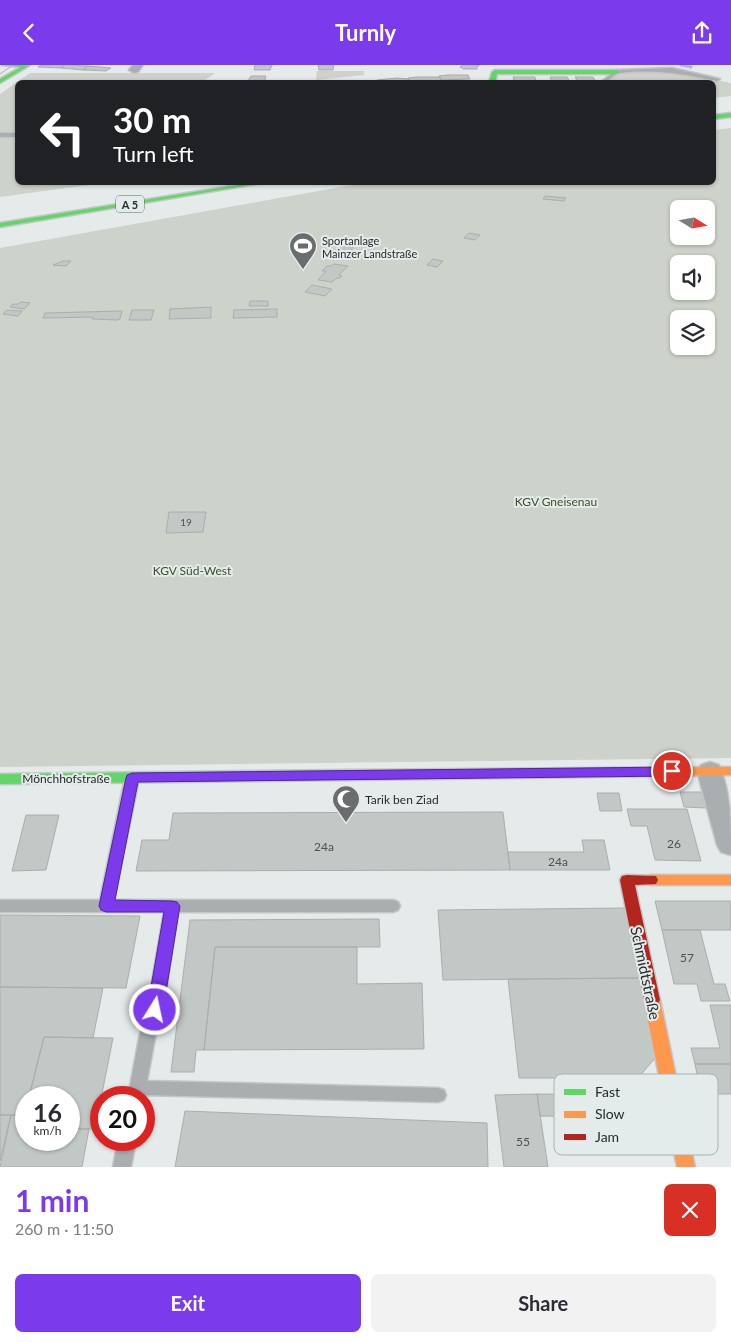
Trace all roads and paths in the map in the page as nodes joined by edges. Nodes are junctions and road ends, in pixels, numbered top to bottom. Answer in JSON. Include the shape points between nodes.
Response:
{"nodes":[{"id":1,"x":5,"y":65,"type":"edge"},
{"id":2,"x":26,"y":65,"type":"edge"},
{"id":3,"x":573,"y":68,"type":"edge"},
{"id":4,"x":616,"y":72,"type":"junction"},
{"id":5,"x":717,"y":79,"type":"dead end"},
{"id":6,"x":493,"y":80,"type":"edge"},
{"id":7,"x":606,"y":80,"type":"edge"},
{"id":8,"x":0,"y":81,"type":"edge"},
{"id":9,"x":731,"y":107,"type":"edge"},
{"id":10,"x":716,"y":109,"type":"edge"},
{"id":11,"x":731,"y":115,"type":"edge"},
{"id":12,"x":716,"y":117,"type":"edge"},
{"id":13,"x":0,"y":135,"type":"edge"},
{"id":14,"x":15,"y":135,"type":"edge"},
{"id":15,"x":182,"y":185,"type":"edge"},
{"id":16,"x":247,"y":185,"type":"edge"},
{"id":17,"x":0,"y":214,"type":"edge"},
{"id":18,"x":0,"y":225,"type":"edge"},
{"id":19,"x":720,"y":771,"type":"edge"},
{"id":20,"x":132,"y":778,"type":"junction"},
{"id":21,"x":0,"y":779,"type":"edge"},
{"id":22,"x":731,"y":845,"type":"edge"},
{"id":23,"x":731,"y":880,"type":"edge"},
{"id":24,"x":0,"y":906,"type":"edge"},
{"id":25,"x":106,"y":906,"type":"junction"},
{"id":26,"x":172,"y":906,"type":"junction"},
{"id":27,"x":394,"y":906,"type":"dead end"},
{"id":28,"x":667,"y":1074,"type":"edge"},
{"id":29,"x":138,"y":1086,"type":"edge"},
{"id":30,"x":155,"y":1093,"type":"edge"},
{"id":31,"x":438,"y":1095,"type":"dead end"},
{"id":32,"x":125,"y":1151,"type":"edge"},
{"id":33,"x":122,"y":1167,"type":"edge"}],
"edges":[{"from":1,"to":2,"type":"main road"},
{"from":2,"to":8,"type":"main road"},
{"from":3,"to":4,"type":"main road"},
{"from":3,"to":6,"type":"main road","via":[[495,72]]},
{"from":4,"to":5,"type":"lane","via":[[672,70]]},
{"from":4,"to":7,"type":"lane"},
{"from":9,"to":10,"type":"main road"},
{"from":11,"to":12,"type":"main road"},
{"from":13,"to":14,"type":"lane"},
{"from":15,"to":17,"type":"main road","number":"A 5"},
{"from":16,"to":18,"type":"main road","number":"A 5"},
{"from":19,"to":20,"type":"main road","name":"Mönchhofstraße"},
{"from":19,"to":22,"type":"street"},
{"from":20,"to":21,"type":"main road","name":"Mönchhofstraße"},
{"from":20,"to":25,"type":"lane"},
{"from":23,"to":28,"type":"main road","name":"Schmidtstraße","via":[[627,880]]},
{"from":24,"to":25,"type":"lane"},
{"from":25,"to":26,"type":"lane"},
{"from":26,"to":27,"type":"lane"},
{"from":26,"to":29,"type":"lane","via":[[155,1010]]},
{"from":30,"to":31,"type":"lane"},
{"from":32,"to":33,"type":"lane"}]}
